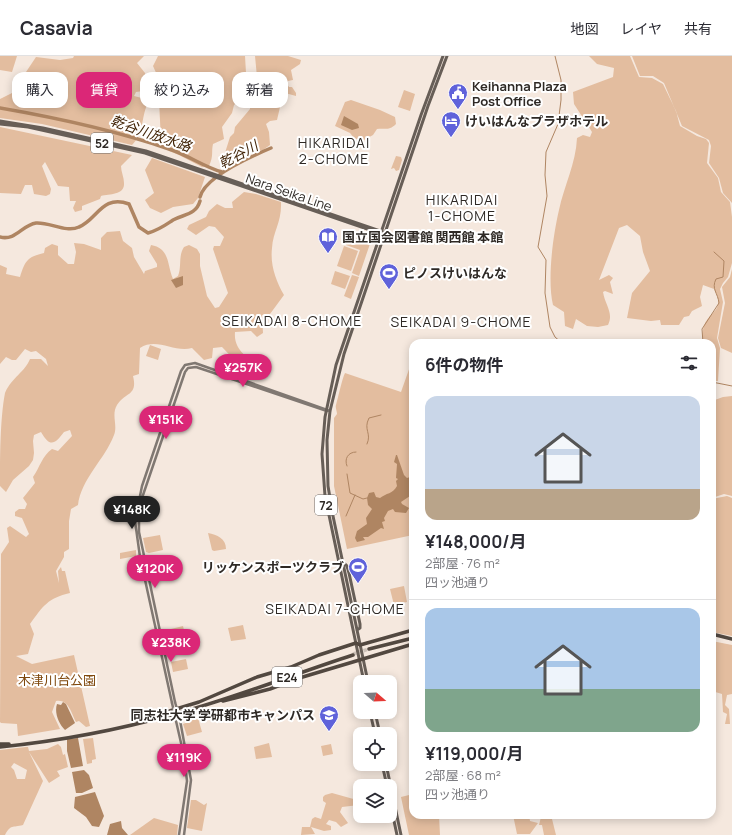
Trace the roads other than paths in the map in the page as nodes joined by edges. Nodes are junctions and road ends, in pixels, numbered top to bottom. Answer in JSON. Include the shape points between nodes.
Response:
{"nodes":[{"id":1,"x":443,"y":56,"type":"edge"},
{"id":2,"x":448,"y":56,"type":"edge"},
{"id":3,"x":0,"y":122,"type":"edge"},
{"id":4,"x":382,"y":233,"type":"junction"},
{"id":5,"x":327,"y":410,"type":"junction"},
{"id":6,"x":342,"y":561,"type":"junction"},
{"id":7,"x":350,"y":597,"type":"junction"},
{"id":8,"x":355,"y":601,"type":"junction"},
{"id":9,"x":357,"y":630,"type":"junction"},
{"id":10,"x":409,"y":631,"type":"edge"},
{"id":11,"x":716,"y":637,"type":"edge"},
{"id":12,"x":409,"y":640,"type":"edge"},
{"id":13,"x":732,"y":640,"type":"edge"},
{"id":14,"x":358,"y":644,"type":"junction"},
{"id":15,"x":409,"y":645,"type":"edge"},
{"id":16,"x":369,"y":650,"type":"tunnel mouth"},
{"id":17,"x":361,"y":659,"type":"junction"},
{"id":18,"x":363,"y":675,"type":"edge"},
{"id":19,"x":366,"y":675,"type":"edge"},
{"id":20,"x":174,"y":702,"type":"junction"},
{"id":21,"x":176,"y":714,"type":"junction"},
{"id":22,"x":129,"y":724,"type":"junction"},
{"id":23,"x":79,"y":736,"type":"junction"},
{"id":24,"x":0,"y":746,"type":"edge"},
{"id":25,"x":387,"y":771,"type":"edge"},
{"id":26,"x":394,"y":823,"type":"edge"},
{"id":27,"x":179,"y":835,"type":"edge"},
{"id":28,"x":184,"y":835,"type":"edge"},
{"id":29,"x":397,"y":835,"type":"edge"},
{"id":30,"x":401,"y":835,"type":"edge"}],
"edges":[{"from":1,"to":4,"type":"main road"},
{"from":2,"to":4,"type":"main road"},
{"from":3,"to":4,"type":"main road","name":"Nara Seika Line","number":"52","via":[[32,125],[151,152]]},
{"from":4,"to":5,"type":"main road","number":"72","via":[[336,365]]},
{"from":5,"to":6,"type":"main road","number":"72","via":[[328,486]]},
{"from":5,"to":14,"type":"main road","number":"72","via":[[322,454],[325,496]]},
{"from":5,"to":20,"type":"main road","via":[[195,363],[185,365],[181,371],[142,486],[135,521],[140,558]]},
{"from":6,"to":7,"type":"main road","number":"72"},
{"from":6,"to":8,"type":"main road","via":[[348,569]]},
{"from":7,"to":8,"type":"main road"},
{"from":7,"to":9,"type":"main road","number":"72"},
{"from":8,"to":9,"type":"main road","via":[[360,627]]},
{"from":9,"to":14,"type":"main road","number":"72"},
{"from":10,"to":14,"type":"highway"},
{"from":11,"to":13,"type":"highway"},
{"from":12,"to":16,"type":"highway"},
{"from":14,"to":17,"type":"main road","number":"72"},
{"from":14,"to":22,"type":"highway","via":[[319,655],[257,677],[199,702]]},
{"from":15,"to":17,"type":"highway"},
{"from":17,"to":18,"type":"main road","number":"72"},
{"from":17,"to":19,"type":"main road","number":"72"},
{"from":17,"to":21,"type":"highway","via":[[270,689]]},
{"from":20,"to":27,"type":"main road","bridge":true,"via":[[187,782]]},
{"from":20,"to":28,"type":"main road","bridge":true,"via":[[180,720],[191,780]]},
{"from":21,"to":22,"type":"highway","number":"E24","via":[[353,655],[186,710]]},
{"from":21,"to":23,"type":"highway","number":"E24"},
{"from":22,"to":23,"type":"highway","number":"E24"},
{"from":23,"to":24,"type":"highway","number":"E24"},
{"from":25,"to":30,"type":"main road"},
{"from":26,"to":29,"type":"main road"}]}
